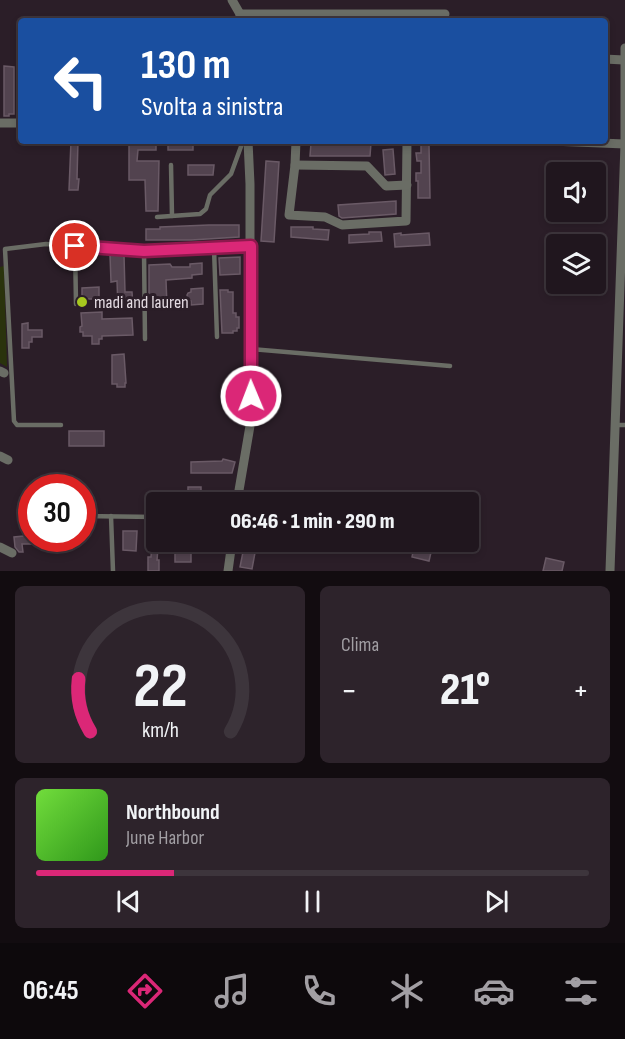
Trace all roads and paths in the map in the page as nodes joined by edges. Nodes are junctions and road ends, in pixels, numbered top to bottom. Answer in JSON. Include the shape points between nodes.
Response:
{"nodes":[{"id":1,"x":232,"y":0,"type":"edge"},
{"id":2,"x":445,"y":14,"type":"dead end"},
{"id":3,"x":240,"y":18,"type":"edge"},
{"id":4,"x":625,"y":48,"type":"edge"},
{"id":5,"x":608,"y":59,"type":"edge"},
{"id":6,"x":624,"y":60,"type":"edge"},
{"id":7,"x":0,"y":123,"type":"edge"},
{"id":8,"x":18,"y":123,"type":"edge"},
{"id":9,"x":608,"y":143,"type":"edge"},
{"id":10,"x":245,"y":144,"type":"edge"},
{"id":11,"x":246,"y":144,"type":"edge"},
{"id":12,"x":296,"y":144,"type":"edge"},
{"id":13,"x":406,"y":144,"type":"edge"},
{"id":14,"x":625,"y":144,"type":"edge"},
{"id":15,"x":171,"y":165,"type":"dead end"},
{"id":16,"x":295,"y":165,"type":"junction"},
{"id":17,"x":406,"y":185,"type":"junction"},
{"id":18,"x":172,"y":216,"type":"junction"},
{"id":19,"x":157,"y":217,"type":"dead end"},
{"id":20,"x":75,"y":246,"type":"junction"},
{"id":21,"x":251,"y":246,"type":"junction"},
{"id":22,"x":214,"y":248,"type":"junction"},
{"id":23,"x":144,"y":251,"type":"junction"},
{"id":24,"x":622,"y":294,"type":"edge"},
{"id":25,"x":76,"y":304,"type":"dead end"},
{"id":26,"x":217,"y":337,"type":"dead end"},
{"id":27,"x":145,"y":339,"type":"dead end"},
{"id":28,"x":250,"y":349,"type":"junction"},
{"id":29,"x":621,"y":359,"type":"edge"},
{"id":30,"x":450,"y":366,"type":"dead end"},
{"id":31,"x":61,"y":425,"type":"dead end"},
{"id":32,"x":620,"y":425,"type":"edge"},
{"id":33,"x":239,"y":492,"type":"edge"},
{"id":34,"x":96,"y":516,"type":"edge"},
{"id":35,"x":111,"y":516,"type":"junction"},
{"id":36,"x":146,"y":517,"type":"edge"},
{"id":37,"x":0,"y":547,"type":"edge"},
{"id":38,"x":12,"y":552,"type":"dead end"},
{"id":39,"x":231,"y":552,"type":"edge"},
{"id":40,"x":113,"y":571,"type":"edge"},
{"id":41,"x":228,"y":571,"type":"edge"},
{"id":42,"x":610,"y":571,"type":"edge"}],
"edges":[{"from":1,"to":3,"type":"street"},
{"from":2,"to":3,"type":"street"},
{"from":4,"to":6,"type":"street"},
{"from":5,"to":6,"type":"street"},
{"from":6,"to":14,"type":"street"},
{"from":7,"to":8,"type":"street"},
{"from":9,"to":14,"type":"street"},
{"from":10,"to":18,"type":"lane","via":[[231,174],[210,195],[206,209],[200,214]]},
{"from":11,"to":21,"type":"street"},
{"from":12,"to":16,"type":"street"},
{"from":13,"to":17,"type":"street"},
{"from":14,"to":24,"type":"street"},
{"from":15,"to":18,"type":"lane"},
{"from":16,"to":17,"type":"street","via":[[367,166],[386,186]]},
{"from":16,"to":17,"type":"street","via":[[289,215],[325,217],[342,225],[406,221]]},
{"from":18,"to":19,"type":"lane"},
{"from":20,"to":23,"type":"lane"},
{"from":20,"to":25,"type":"lane"},
{"from":20,"to":31,"type":"lane","via":[[46,244],[5,249],[14,421],[17,426]]},
{"from":21,"to":22,"type":"lane"},
{"from":21,"to":28,"type":"street"},
{"from":22,"to":23,"type":"lane"},
{"from":22,"to":26,"type":"lane"},
{"from":23,"to":27,"type":"lane"},
{"from":24,"to":29,"type":"street"},
{"from":28,"to":30,"type":"lane"},
{"from":28,"to":33,"type":"street","via":[[251,420]]},
{"from":29,"to":32,"type":"street"},
{"from":32,"to":42,"type":"street"},
{"from":34,"to":35,"type":"lane"},
{"from":35,"to":36,"type":"lane"},
{"from":35,"to":40,"type":"lane"},
{"from":37,"to":38,"type":"street"},
{"from":39,"to":41,"type":"street"}]}
